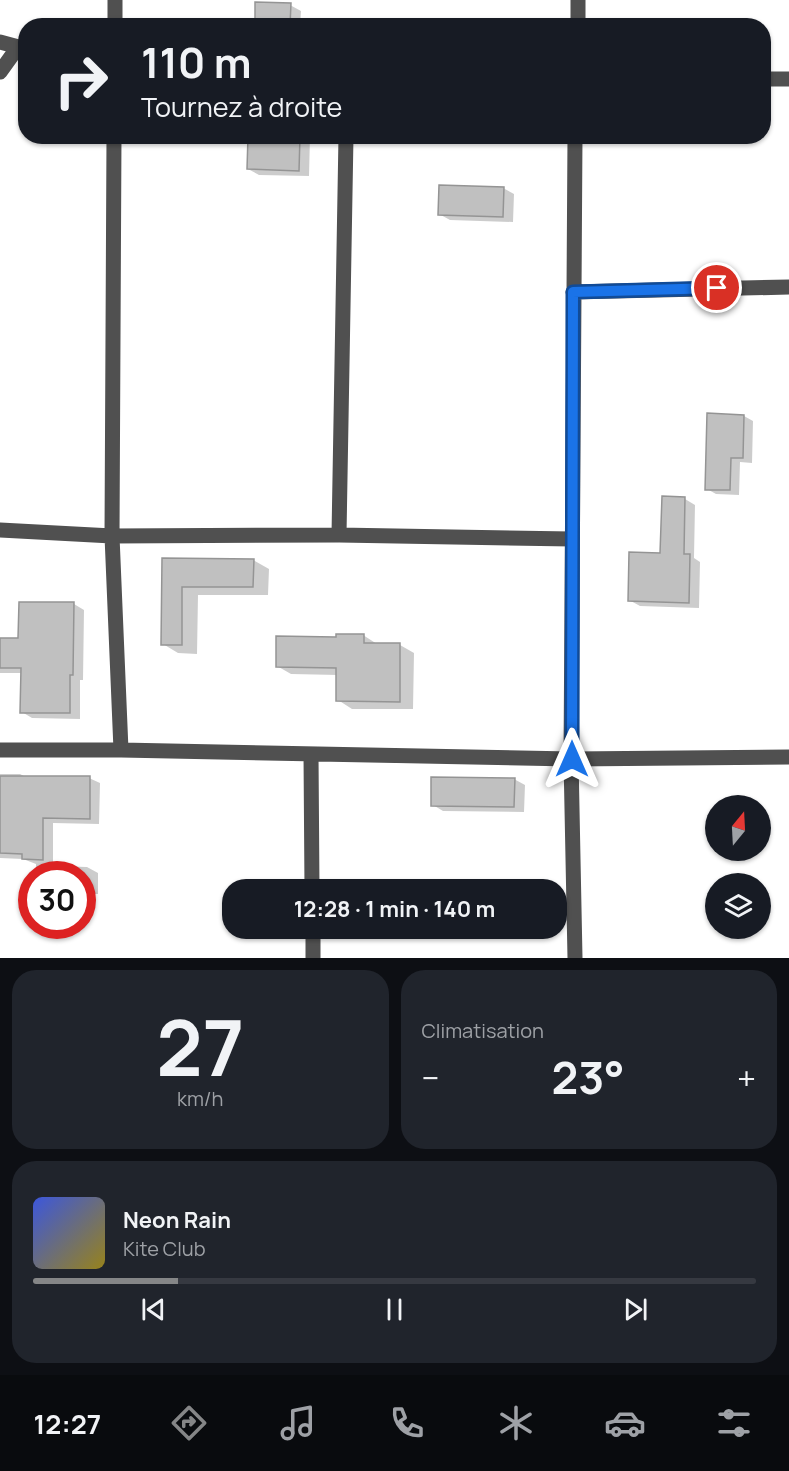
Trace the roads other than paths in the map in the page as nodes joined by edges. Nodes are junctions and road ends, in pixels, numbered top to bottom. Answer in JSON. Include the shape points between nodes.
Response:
{"nodes":[{"id":1,"x":115,"y":0,"type":"edge"},
{"id":2,"x":578,"y":0,"type":"edge"},
{"id":3,"x":115,"y":18,"type":"edge"},
{"id":4,"x":578,"y":18,"type":"edge"},
{"id":5,"x":0,"y":42,"type":"edge"},
{"id":6,"x":18,"y":47,"type":"edge"},
{"id":7,"x":18,"y":52,"type":"edge"},
{"id":8,"x":0,"y":72,"type":"edge"},
{"id":9,"x":771,"y":79,"type":"edge"},
{"id":10,"x":789,"y":79,"type":"edge"},
{"id":11,"x":114,"y":144,"type":"edge"},
{"id":12,"x":346,"y":144,"type":"edge"},
{"id":13,"x":575,"y":144,"type":"edge"},
{"id":14,"x":789,"y":287,"type":"edge"},
{"id":15,"x":573,"y":292,"type":"junction"},
{"id":16,"x":0,"y":530,"type":"edge"},
{"id":17,"x":339,"y":535,"type":"junction"},
{"id":18,"x":112,"y":536,"type":"junction"},
{"id":19,"x":572,"y":539,"type":"junction"},
{"id":20,"x":0,"y":750,"type":"edge"},
{"id":21,"x":121,"y":750,"type":"junction"},
{"id":22,"x":311,"y":754,"type":"junction"},
{"id":23,"x":789,"y":757,"type":"edge"},
{"id":24,"x":572,"y":759,"type":"junction"},
{"id":25,"x":312,"y":879,"type":"edge"},
{"id":26,"x":313,"y":939,"type":"edge"},
{"id":27,"x":313,"y":958,"type":"edge"},
{"id":28,"x":575,"y":958,"type":"edge"}],
"edges":[{"from":1,"to":3,"type":"street"},
{"from":2,"to":4,"type":"street"},
{"from":5,"to":6,"type":"street"},
{"from":7,"to":8,"type":"street"},
{"from":9,"to":10,"type":"street"},
{"from":11,"to":18,"type":"street"},
{"from":12,"to":17,"type":"street"},
{"from":13,"to":15,"type":"street"},
{"from":14,"to":15,"type":"street"},
{"from":15,"to":19,"type":"street"},
{"from":16,"to":18,"type":"street"},
{"from":17,"to":18,"type":"street"},
{"from":17,"to":19,"type":"street"},
{"from":18,"to":21,"type":"street"},
{"from":19,"to":24,"type":"street"},
{"from":20,"to":21,"type":"street"},
{"from":21,"to":22,"type":"street"},
{"from":22,"to":24,"type":"street"},
{"from":22,"to":25,"type":"street"},
{"from":23,"to":24,"type":"street"},
{"from":24,"to":28,"type":"street"},
{"from":26,"to":27,"type":"street"}]}
